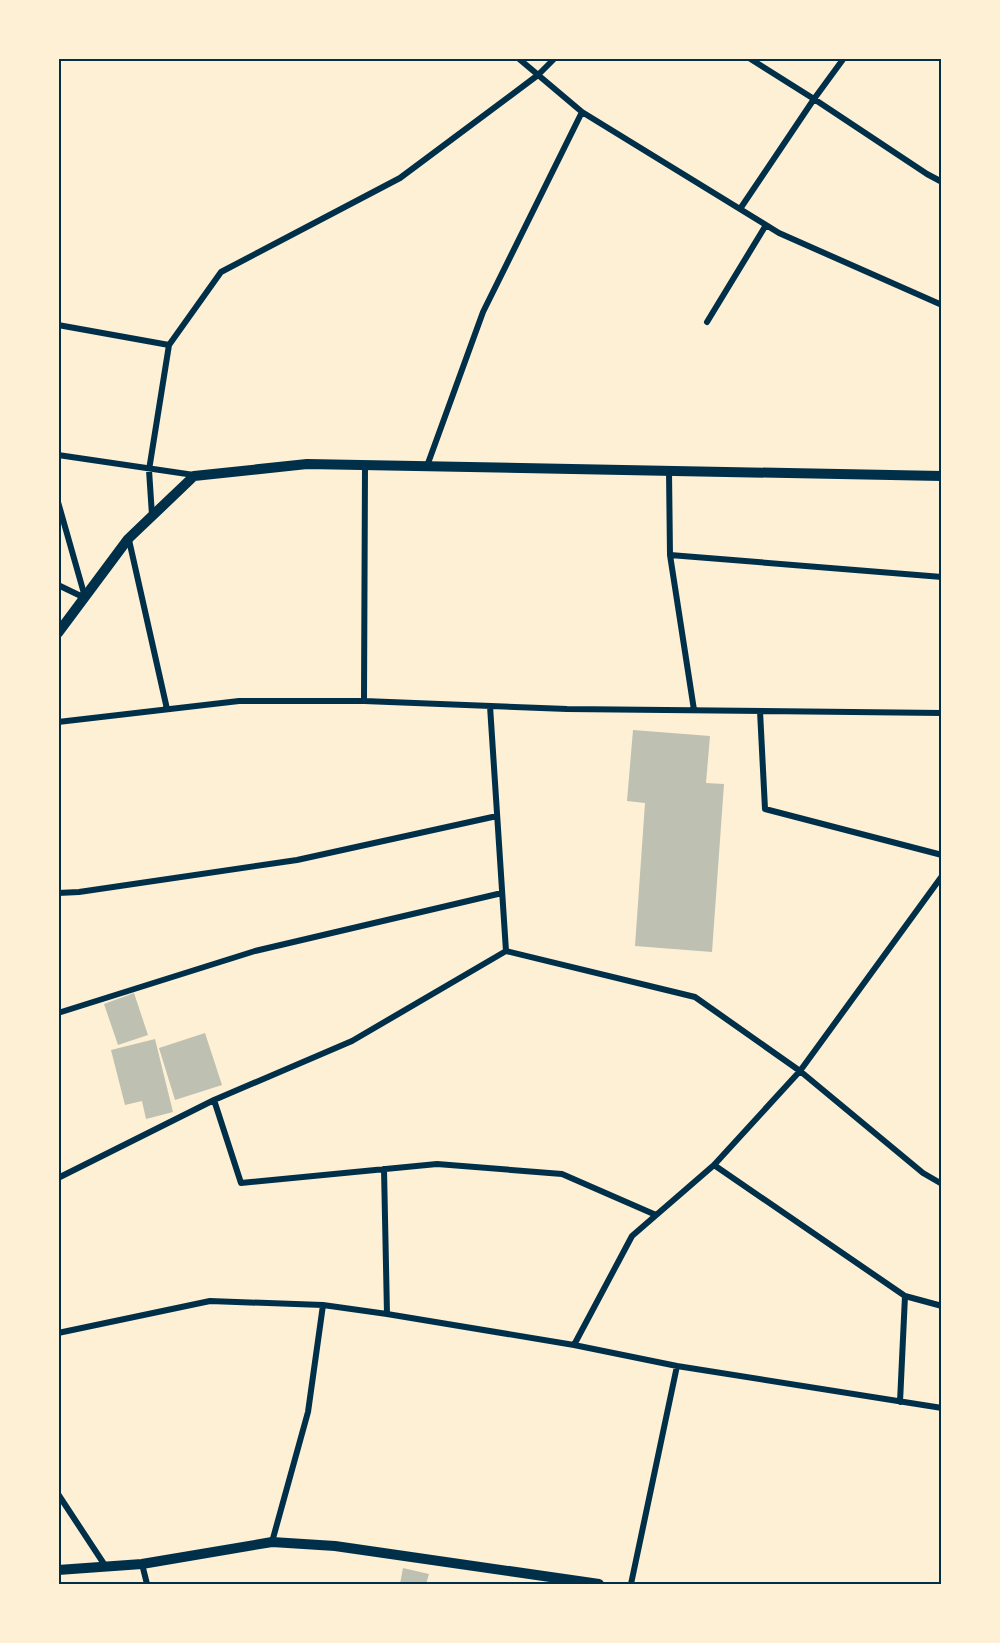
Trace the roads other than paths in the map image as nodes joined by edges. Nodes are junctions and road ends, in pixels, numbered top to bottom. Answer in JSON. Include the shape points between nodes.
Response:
{"nodes":[{"id":1,"x":518,"y":58,"type":"edge"},
{"id":2,"x":555,"y":58,"type":"edge"},
{"id":3,"x":749,"y":58,"type":"edge"},
{"id":4,"x":844,"y":58,"type":"edge"},
{"id":5,"x":538,"y":75,"type":"junction"},
{"id":6,"x":814,"y":99,"type":"junction"},
{"id":7,"x":582,"y":112,"type":"junction"},
{"id":8,"x":942,"y":182,"type":"edge"},
{"id":9,"x":740,"y":209,"type":"junction"},
{"id":10,"x":766,"y":225,"type":"junction"},
{"id":11,"x":942,"y":305,"type":"edge"},
{"id":12,"x":706,"y":322,"type":"dead end"},
{"id":13,"x":58,"y":325,"type":"edge"},
{"id":14,"x":169,"y":345,"type":"junction"},
{"id":15,"x":58,"y":455,"type":"edge"},
{"id":16,"x":364,"y":465,"type":"junction"},
{"id":17,"x":427,"y":466,"type":"junction"},
{"id":18,"x":149,"y":470,"type":"junction"},
{"id":19,"x":669,"y":471,"type":"junction"},
{"id":20,"x":194,"y":476,"type":"junction"},
{"id":21,"x":942,"y":476,"type":"edge"},
{"id":22,"x":58,"y":502,"type":"edge"},
{"id":23,"x":152,"y":516,"type":"junction"},
{"id":24,"x":128,"y":539,"type":"junction"},
{"id":25,"x":670,"y":555,"type":"junction"},
{"id":26,"x":942,"y":577,"type":"edge"},
{"id":27,"x":58,"y":585,"type":"edge"},
{"id":28,"x":85,"y":598,"type":"junction"},
{"id":29,"x":58,"y":633,"type":"edge"},
{"id":30,"x":364,"y":701,"type":"junction"},
{"id":31,"x":490,"y":706,"type":"junction"},
{"id":32,"x":167,"y":709,"type":"junction"},
{"id":33,"x":694,"y":710,"type":"junction"},
{"id":34,"x":760,"y":711,"type":"junction"},
{"id":35,"x":942,"y":713,"type":"edge"},
{"id":36,"x":58,"y":722,"type":"edge"},
{"id":37,"x":497,"y":816,"type":"junction"},
{"id":38,"x":942,"y":855,"type":"edge"},
{"id":39,"x":942,"y":876,"type":"edge"},
{"id":40,"x":58,"y":893,"type":"edge"},
{"id":41,"x":502,"y":893,"type":"junction"},
{"id":42,"x":506,"y":951,"type":"junction"},
{"id":43,"x":58,"y":1013,"type":"edge"},
{"id":44,"x":800,"y":1071,"type":"junction"},
{"id":45,"x":214,"y":1100,"type":"junction"},
{"id":46,"x":714,"y":1166,"type":"junction"},
{"id":47,"x":384,"y":1169,"type":"junction"},
{"id":48,"x":58,"y":1178,"type":"edge"},
{"id":49,"x":942,"y":1184,"type":"edge"},
{"id":50,"x":656,"y":1215,"type":"junction"},
{"id":51,"x":905,"y":1296,"type":"junction"},
{"id":52,"x":323,"y":1305,"type":"junction"},
{"id":53,"x":942,"y":1306,"type":"edge"},
{"id":54,"x":387,"y":1314,"type":"junction"},
{"id":55,"x":58,"y":1333,"type":"edge"},
{"id":56,"x":574,"y":1345,"type":"junction"},
{"id":57,"x":677,"y":1366,"type":"junction"},
{"id":58,"x":900,"y":1402,"type":"junction"},
{"id":59,"x":942,"y":1408,"type":"edge"},
{"id":60,"x":58,"y":1494,"type":"edge"},
{"id":61,"x":272,"y":1542,"type":"junction"},
{"id":62,"x":142,"y":1564,"type":"junction"},
{"id":63,"x":106,"y":1567,"type":"junction"},
{"id":64,"x":58,"y":1570,"type":"edge"},
{"id":65,"x":147,"y":1584,"type":"edge"},
{"id":66,"x":599,"y":1584,"type":"edge"},
{"id":67,"x":631,"y":1584,"type":"edge"}],
"edges":[{"from":1,"to":5,"type":"street"},
{"from":2,"to":5,"type":"street"},
{"from":3,"to":6,"type":"street"},
{"from":4,"to":6,"type":"street"},
{"from":5,"to":7,"type":"street"},
{"from":5,"to":14,"type":"street","via":[[400,178],[221,272]]},
{"from":6,"to":8,"type":"street"},
{"from":6,"to":9,"type":"street"},
{"from":7,"to":9,"type":"street"},
{"from":7,"to":17,"type":"street","via":[[483,312]]},
{"from":9,"to":10,"type":"street"},
{"from":10,"to":11,"type":"street"},
{"from":10,"to":12,"type":"street"},
{"from":13,"to":14,"type":"street"},
{"from":14,"to":18,"type":"street"},
{"from":15,"to":18,"type":"street"},
{"from":16,"to":17,"type":"street"},
{"from":16,"to":20,"type":"street","via":[[307,464]]},
{"from":16,"to":30,"type":"street"},
{"from":17,"to":19,"type":"street"},
{"from":18,"to":20,"type":"street"},
{"from":18,"to":23,"type":"street"},
{"from":19,"to":21,"type":"street"},
{"from":19,"to":25,"type":"street"},
{"from":20,"to":23,"type":"street"},
{"from":22,"to":28,"type":"street"},
{"from":23,"to":24,"type":"street"},
{"from":24,"to":28,"type":"street"},
{"from":24,"to":32,"type":"street"},
{"from":25,"to":26,"type":"street"},
{"from":25,"to":33,"type":"street"},
{"from":27,"to":28,"type":"street"},
{"from":28,"to":29,"type":"street"},
{"from":30,"to":31,"type":"street"},
{"from":30,"to":32,"type":"street","via":[[239,700]]},
{"from":31,"to":33,"type":"street"},
{"from":31,"to":37,"type":"street"},
{"from":32,"to":36,"type":"street"},
{"from":33,"to":34,"type":"street"},
{"from":34,"to":35,"type":"street"},
{"from":34,"to":38,"type":"street","via":[[765,809]]},
{"from":37,"to":40,"type":"street","via":[[297,860]]},
{"from":37,"to":41,"type":"street"},
{"from":39,"to":44,"type":"street"},
{"from":41,"to":42,"type":"street"},
{"from":41,"to":43,"type":"street","via":[[255,951]]},
{"from":42,"to":44,"type":"street","via":[[695,997]]},
{"from":42,"to":45,"type":"street","via":[[352,1041]]},
{"from":44,"to":46,"type":"street"},
{"from":44,"to":49,"type":"street","via":[[923,1173]]},
{"from":45,"to":47,"type":"street","via":[[241,1183]]},
{"from":45,"to":48,"type":"street"},
{"from":46,"to":50,"type":"street"},
{"from":46,"to":51,"type":"street"},
{"from":47,"to":50,"type":"street","via":[[437,1164],[562,1174]]},
{"from":47,"to":54,"type":"street"},
{"from":50,"to":56,"type":"street","via":[[632,1236]]},
{"from":51,"to":53,"type":"street"},
{"from":51,"to":58,"type":"street"},
{"from":52,"to":54,"type":"street"},
{"from":52,"to":55,"type":"street","via":[[210,1301]]},
{"from":52,"to":61,"type":"street","via":[[308,1412]]},
{"from":54,"to":56,"type":"street"},
{"from":56,"to":57,"type":"street"},
{"from":57,"to":58,"type":"street"},
{"from":57,"to":67,"type":"street"},
{"from":58,"to":59,"type":"street"},
{"from":60,"to":63,"type":"street"},
{"from":61,"to":62,"type":"street"},
{"from":61,"to":66,"type":"street","via":[[335,1546]]},
{"from":62,"to":63,"type":"street"},
{"from":62,"to":65,"type":"street"},
{"from":63,"to":64,"type":"street"}]}
